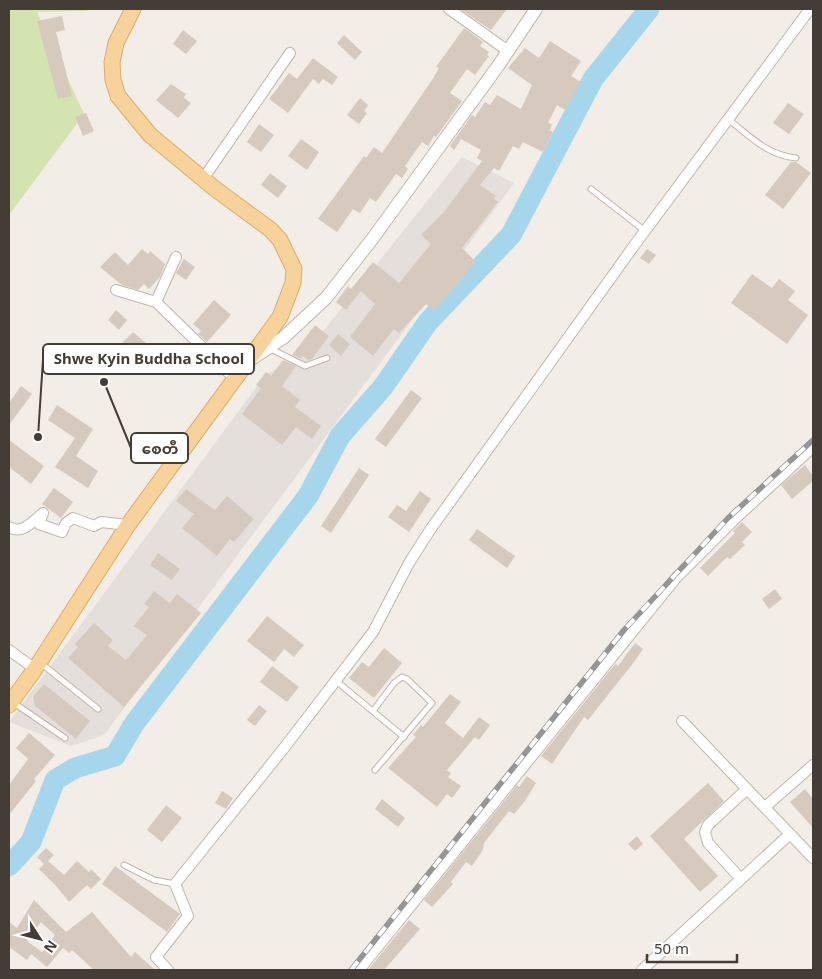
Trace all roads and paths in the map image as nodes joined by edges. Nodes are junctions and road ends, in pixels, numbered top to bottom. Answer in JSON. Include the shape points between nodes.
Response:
{"nodes":[{"id":1,"x":133,"y":9,"type":"edge"},
{"id":2,"x":449,"y":9,"type":"edge"},
{"id":3,"x":536,"y":9,"type":"edge"},
{"id":4,"x":810,"y":9,"type":"edge"},
{"id":5,"x":508,"y":51,"type":"junction"},
{"id":6,"x":290,"y":53,"type":"dead end"},
{"id":7,"x":729,"y":120,"type":"junction"},
{"id":8,"x":796,"y":158,"type":"dead end"},
{"id":9,"x":204,"y":179,"type":"junction"},
{"id":10,"x":591,"y":189,"type":"dead end"},
{"id":11,"x":645,"y":232,"type":"junction"},
{"id":12,"x":176,"y":257,"type":"dead end"},
{"id":13,"x":116,"y":290,"type":"dead end"},
{"id":14,"x":156,"y":302,"type":"junction"},
{"id":15,"x":268,"y":348,"type":"junction"},
{"id":16,"x":327,"y":358,"type":"dead end"},
{"id":17,"x":250,"y":359,"type":"junction"},
{"id":18,"x":235,"y":379,"type":"junction"},
{"id":19,"x":813,"y":447,"type":"edge"},
{"id":20,"x":128,"y":525,"type":"junction"},
{"id":21,"x":9,"y":527,"type":"edge"},
{"id":22,"x":9,"y":650,"type":"edge"},
{"id":23,"x":38,"y":665,"type":"junction"},
{"id":24,"x":335,"y":680,"type":"junction"},
{"id":25,"x":10,"y":703,"type":"edge"},
{"id":26,"x":98,"y":709,"type":"dead end"},
{"id":27,"x":373,"y":711,"type":"junction"},
{"id":28,"x":682,"y":721,"type":"dead end"},
{"id":29,"x":404,"y":736,"type":"junction"},
{"id":30,"x":65,"y":738,"type":"dead end"},
{"id":31,"x":813,"y":765,"type":"edge"},
{"id":32,"x":375,"y":770,"type":"dead end"},
{"id":33,"x":747,"y":790,"type":"junction"},
{"id":34,"x":765,"y":806,"type":"junction"},
{"id":35,"x":790,"y":834,"type":"junction"},
{"id":36,"x":813,"y":858,"type":"edge"},
{"id":37,"x":124,"y":865,"type":"dead end"},
{"id":38,"x":741,"y":879,"type":"junction"},
{"id":39,"x":175,"y":884,"type":"junction"},
{"id":40,"x":168,"y":970,"type":"edge"},
{"id":41,"x":359,"y":970,"type":"edge"},
{"id":42,"x":642,"y":970,"type":"edge"}],
"edges":[{"from":1,"to":9,"type":"main road","via":[[116,43],[112,62],[118,96],[150,135]]},
{"from":2,"to":5,"type":"street"},
{"from":3,"to":5,"type":"street"},
{"from":4,"to":7,"type":"street"},
{"from":5,"to":15,"type":"street","via":[[332,290],[306,319]]},
{"from":6,"to":9,"type":"street"},
{"from":7,"to":8,"type":"lane","via":[[778,156]]},
{"from":7,"to":11,"type":"street"},
{"from":9,"to":17,"type":"main road","via":[[271,230],[294,269],[293,283],[280,317]]},
{"from":10,"to":11,"type":"lane"},
{"from":11,"to":24,"type":"street","via":[[430,530],[373,632]]},
{"from":12,"to":14,"type":"street"},
{"from":13,"to":14,"type":"street"},
{"from":14,"to":18,"type":"street"},
{"from":15,"to":16,"type":"lane","via":[[305,366]]},
{"from":15,"to":17,"type":"street"},
{"from":17,"to":18,"type":"main road"},
{"from":18,"to":20,"type":"main road"},
{"from":19,"to":41,"type":"street","via":[[737,516],[676,578]]},
{"from":20,"to":21,"type":"street","via":[[101,522],[94,526],[73,518],[62,532],[39,524],[43,513],[23,529],[17,531]]},
{"from":20,"to":23,"type":"main road"},
{"from":22,"to":23,"type":"street"},
{"from":23,"to":25,"type":"main road"},
{"from":23,"to":26,"type":"lane"},
{"from":24,"to":27,"type":"lane"},
{"from":24,"to":39,"type":"street"},
{"from":25,"to":30,"type":"lane"},
{"from":27,"to":29,"type":"lane"},
{"from":27,"to":29,"type":"lane","via":[[394,683],[402,677],[407,679],[432,703]]},
{"from":28,"to":33,"type":"street"},
{"from":29,"to":32,"type":"lane"},
{"from":31,"to":34,"type":"street"},
{"from":33,"to":34,"type":"street"},
{"from":33,"to":38,"type":"street","via":[[704,832],[708,843]]},
{"from":34,"to":35,"type":"street"},
{"from":35,"to":36,"type":"street"},
{"from":35,"to":38,"type":"street"},
{"from":37,"to":39,"type":"lane","via":[[154,880]]},
{"from":38,"to":42,"type":"street"},
{"from":39,"to":40,"type":"street","via":[[188,916],[156,957]]}]}
